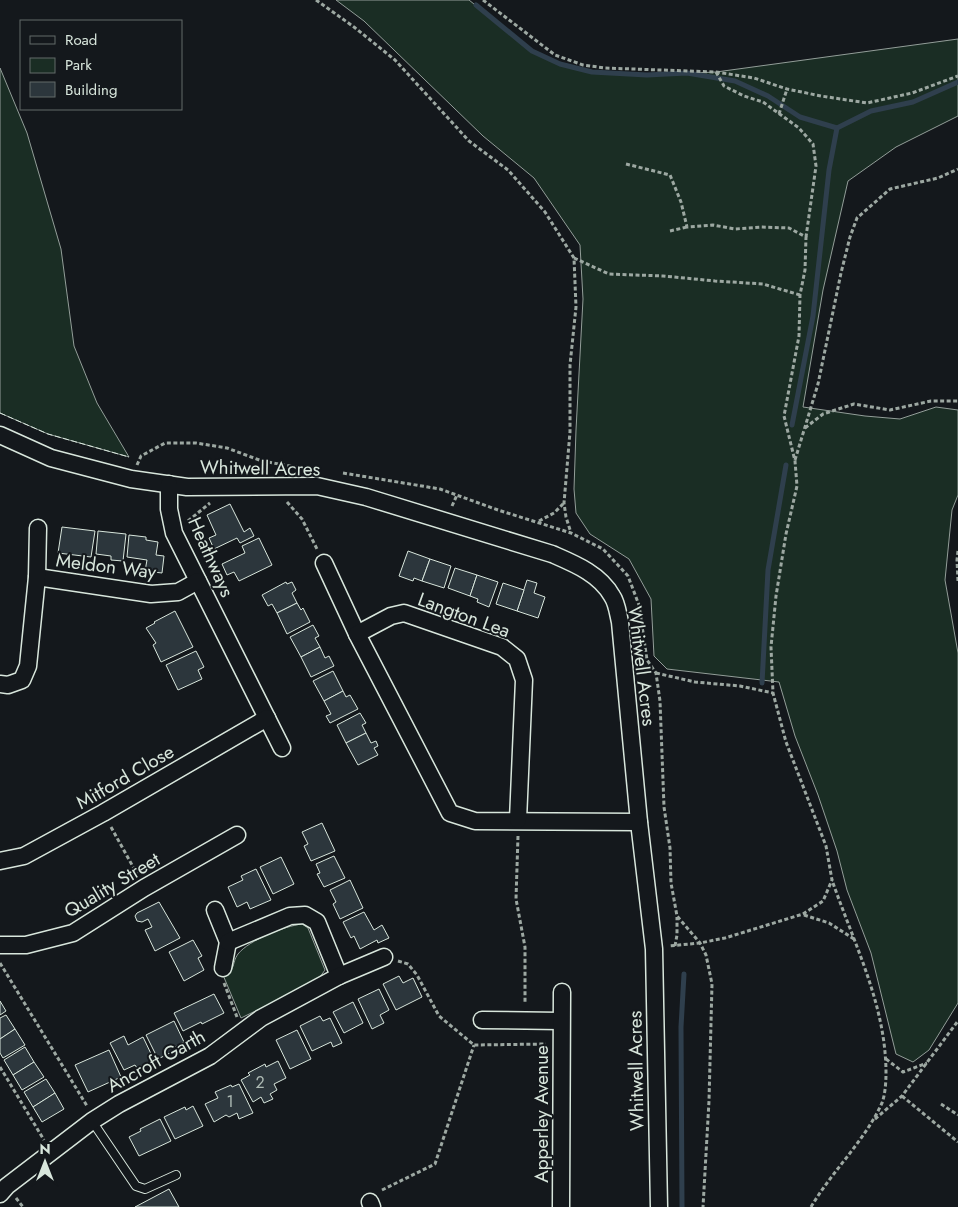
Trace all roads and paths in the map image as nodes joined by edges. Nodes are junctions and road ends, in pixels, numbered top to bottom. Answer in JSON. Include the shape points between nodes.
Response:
{"nodes":[{"id":1,"x":316,"y":0,"type":"edge"},
{"id":2,"x":483,"y":0,"type":"edge"},
{"id":3,"x":716,"y":72,"type":"junction"},
{"id":4,"x":958,"y":76,"type":"edge"},
{"id":5,"x":787,"y":89,"type":"junction"},
{"id":6,"x":778,"y":114,"type":"junction"},
{"id":7,"x":626,"y":164,"type":"dead end"},
{"id":8,"x":958,"y":169,"type":"edge"},
{"id":9,"x":687,"y":226,"type":"junction"},
{"id":10,"x":670,"y":231,"type":"dead end"},
{"id":11,"x":806,"y":237,"type":"junction"},
{"id":12,"x":574,"y":258,"type":"junction"},
{"id":13,"x":800,"y":294,"type":"junction"},
{"id":14,"x":958,"y":401,"type":"edge"},
{"id":15,"x":805,"y":429,"type":"junction"},
{"id":16,"x":0,"y":435,"type":"edge"},
{"id":17,"x":794,"y":460,"type":"junction"},
{"id":18,"x":310,"y":469,"type":"dead end"},
{"id":19,"x":338,"y":472,"type":"dead end"},
{"id":20,"x":131,"y":479,"type":"junction"},
{"id":21,"x":169,"y":484,"type":"junction"},
{"id":22,"x":273,"y":485,"type":"junction"},
{"id":23,"x":229,"y":487,"type":"junction"},
{"id":24,"x":564,"y":502,"type":"junction"},
{"id":25,"x":538,"y":521,"type":"junction"},
{"id":26,"x":38,"y":528,"type":"dead end"},
{"id":27,"x":174,"y":533,"type":"junction"},
{"id":28,"x":572,"y":533,"type":"junction"},
{"id":29,"x":958,"y":551,"type":"edge"},
{"id":30,"x":324,"y":563,"type":"joint"},
{"id":31,"x":37,"y":577,"type":"junction"},
{"id":32,"x":198,"y":581,"type":"junction"},
{"id":33,"x":958,"y":582,"type":"edge"},
{"id":34,"x":357,"y":634,"type":"junction"},
{"id":35,"x":656,"y":673,"type":"junction"},
{"id":36,"x":0,"y":684,"type":"edge"},
{"id":37,"x":773,"y":693,"type":"junction"},
{"id":38,"x":267,"y":718,"type":"junction"},
{"id":39,"x":282,"y":748,"type":"dead end"},
{"id":40,"x":103,"y":813,"type":"junction"},
{"id":41,"x":518,"y":820,"type":"junction"},
{"id":42,"x":639,"y":822,"type":"junction"},
{"id":43,"x":237,"y":835,"type":"dead end"},
{"id":44,"x":0,"y":861,"type":"edge"},
{"id":45,"x":832,"y":880,"type":"junction"},
{"id":46,"x":144,"y":888,"type":"junction"},
{"id":47,"x":215,"y":910,"type":"dead end"},
{"id":48,"x":803,"y":914,"type":"junction"},
{"id":49,"x":677,"y":916,"type":"junction"},
{"id":50,"x":855,"y":940,"type":"junction"},
{"id":51,"x":228,"y":942,"type":"junction"},
{"id":52,"x":700,"y":943,"type":"junction"},
{"id":53,"x":0,"y":945,"type":"edge"},
{"id":54,"x":675,"y":946,"type":"junction"},
{"id":55,"x":654,"y":949,"type":"junction"},
{"id":56,"x":384,"y":957,"type":"dead end"},
{"id":57,"x":0,"y":963,"type":"edge"},
{"id":58,"x":223,"y":968,"type":"joint"},
{"id":59,"x":339,"y":976,"type":"junction"},
{"id":60,"x":562,"y":992,"type":"dead end"},
{"id":61,"x":482,"y":1020,"type":"dead end"},
{"id":62,"x":524,"y":1021,"type":"junction"},
{"id":63,"x":561,"y":1021,"type":"junction"},
{"id":64,"x":958,"y":1022,"type":"edge"},
{"id":65,"x":243,"y":1031,"type":"junction"},
{"id":66,"x":474,"y":1045,"type":"dead end"},
{"id":67,"x":886,"y":1059,"type":"junction"},
{"id":68,"x":928,"y":1063,"type":"junction"},
{"id":69,"x":0,"y":1068,"type":"edge"},
{"id":70,"x":902,"y":1096,"type":"junction"},
{"id":71,"x":941,"y":1104,"type":"dead end"},
{"id":72,"x":958,"y":1115,"type":"edge"},
{"id":73,"x":93,"y":1120,"type":"junction"},
{"id":74,"x":873,"y":1121,"type":"junction"},
{"id":75,"x":958,"y":1142,"type":"edge"},
{"id":76,"x":51,"y":1152,"type":"junction"},
{"id":77,"x":176,"y":1175,"type":"dead end"},
{"id":78,"x":0,"y":1194,"type":"edge"},
{"id":79,"x":371,"y":1205,"type":"edge"},
{"id":80,"x":561,"y":1207,"type":"edge"},
{"id":81,"x":659,"y":1207,"type":"edge"},
{"id":82,"x":703,"y":1207,"type":"edge"},
{"id":83,"x":811,"y":1207,"type":"edge"}],
"edges":[{"from":1,"to":12,"type":"path","via":[[395,60],[469,141],[508,170],[545,212]]},
{"from":2,"to":3,"type":"path","via":[[555,55],[583,65]]},
{"from":3,"to":5,"type":"path","via":[[754,78]]},
{"from":3,"to":6,"type":"path","via":[[724,86],[763,102]]},
{"from":4,"to":5,"type":"path","via":[[912,93],[867,103]]},
{"from":5,"to":6,"type":"path"},
{"from":6,"to":11,"type":"path","via":[[799,128],[813,144],[816,166]]},
{"from":7,"to":9,"type":"path","via":[[670,175],[682,202]]},
{"from":8,"to":15,"type":"path","via":[[938,178],[890,189],[857,218]]},
{"from":9,"to":10,"type":"path"},
{"from":9,"to":11,"type":"path","via":[[713,225],[735,230],[761,226],[789,228]]},
{"from":11,"to":13,"type":"path"},
{"from":12,"to":13,"type":"path","via":[[609,274],[763,284]]},
{"from":12,"to":24,"type":"path","via":[[576,307]]},
{"from":13,"to":17,"type":"path","via":[[799,336],[784,416]]},
{"from":14,"to":15,"type":"path","via":[[931,401],[890,410],[854,404],[823,414]]},
{"from":15,"to":17,"type":"path"},
{"from":16,"to":20,"type":"street","via":[[51,458]]},
{"from":17,"to":37,"type":"path","via":[[797,486],[786,534],[771,647]]},
{"from":18,"to":20,"type":"path","via":[[262,460],[227,448],[196,443],[164,443],[141,456]]},
{"from":19,"to":25,"type":"path","via":[[440,489]]},
{"from":20,"to":21,"type":"street"},
{"from":21,"to":23,"type":"street","name":"Whitwell Acres"},
{"from":21,"to":27,"type":"street","name":"Heathways","via":[[169,509]]},
{"from":22,"to":23,"type":"street","name":"Whitwell Acres"},
{"from":22,"to":30,"type":"path","via":[[302,519]]},
{"from":22,"to":42,"type":"street","name":"Whitwell Acres","via":[[317,486],[366,497],[552,554],[582,567],[602,582],[613,597],[620,622]]},
{"from":23,"to":27,"type":"path"},
{"from":24,"to":25,"type":"path","via":[[554,513]]},
{"from":24,"to":28,"type":"path"},
{"from":25,"to":28,"type":"path"},
{"from":26,"to":31,"type":"street","name":"Meldon Way"},
{"from":27,"to":32,"type":"street","name":"Heathways"},
{"from":28,"to":35,"type":"path","via":[[603,549],[628,576],[640,605],[647,660]]},
{"from":29,"to":33,"type":"path"},
{"from":30,"to":34,"type":"street"},
{"from":31,"to":32,"type":"street","name":"Meldon Way","via":[[151,594],[178,592]]},
{"from":31,"to":36,"type":"street","name":"Meldon Way","via":[[28,666],[22,680],[8,686]]},
{"from":32,"to":38,"type":"street","name":"Heathways"},
{"from":34,"to":41,"type":"street","via":[[450,813],[475,821]]},
{"from":34,"to":41,"type":"street","name":"Langton Lea","via":[[391,616],[404,613],[502,647],[517,659],[524,680]]},
{"from":35,"to":37,"type":"path"},
{"from":35,"to":49,"type":"path","via":[[664,807]]},
{"from":37,"to":45,"type":"path","via":[[786,742],[826,846]]},
{"from":38,"to":39,"type":"street","name":"Heathways"},
{"from":38,"to":40,"type":"street","name":"Mitford Close"},
{"from":40,"to":44,"type":"street","name":"Mitford Close","via":[[24,856]]},
{"from":40,"to":46,"type":"path"},
{"from":41,"to":42,"type":"street"},
{"from":41,"to":62,"type":"path","via":[[516,899],[525,947]]},
{"from":42,"to":55,"type":"street","name":"Whitwell Acres"},
{"from":43,"to":46,"type":"street","name":"Quality Street"},
{"from":45,"to":48,"type":"path","via":[[823,901]]},
{"from":45,"to":50,"type":"path"},
{"from":46,"to":53,"type":"street","name":"Quality Street","via":[[73,932],[26,945]]},
{"from":47,"to":51,"type":"street"},
{"from":48,"to":50,"type":"path","via":[[829,923]]},
{"from":48,"to":52,"type":"path"},
{"from":49,"to":52,"type":"path"},
{"from":49,"to":54,"type":"path"},
{"from":50,"to":67,"type":"path","via":[[867,972]]},
{"from":51,"to":58,"type":"street"},
{"from":51,"to":59,"type":"street","via":[[290,916],[304,915],[316,922]]},
{"from":52,"to":54,"type":"path"},
{"from":52,"to":82,"type":"path","via":[[712,984]]},
{"from":54,"to":55,"type":"path"},
{"from":55,"to":81,"type":"street","name":"Whitwell Acres"},
{"from":56,"to":59,"type":"street","name":"Ancroft Garth"},
{"from":57,"to":73,"type":"path"},
{"from":58,"to":65,"type":"path","via":[[220,973]]},
{"from":59,"to":65,"type":"street","name":"Ancroft Garth","via":[[260,1018]]},
{"from":60,"to":63,"type":"street","name":"Apperley Avenue"},
{"from":61,"to":62,"type":"street","name":"Apperley Avenue"},
{"from":62,"to":63,"type":"street","name":"Apperley Avenue"},
{"from":63,"to":80,"type":"street","name":"Apperley Avenue"},
{"from":64,"to":68,"type":"path"},
{"from":65,"to":73,"type":"street","name":"Ancroft Garth","via":[[210,1056]]},
{"from":66,"to":79,"type":"path","via":[[435,1164],[373,1194]]},
{"from":67,"to":68,"type":"path","via":[[903,1072]]},
{"from":67,"to":74,"type":"path","via":[[883,1101]]},
{"from":68,"to":70,"type":"path"},
{"from":69,"to":76,"type":"path"},
{"from":70,"to":74,"type":"path"},
{"from":70,"to":75,"type":"path"},
{"from":71,"to":72,"type":"path"},
{"from":73,"to":76,"type":"street","name":"Ancroft Garth"},
{"from":73,"to":77,"type":"lane","via":[[136,1186],[145,1189]]},
{"from":74,"to":83,"type":"path"},
{"from":76,"to":78,"type":"street","name":"Ancroft Garth"}]}
